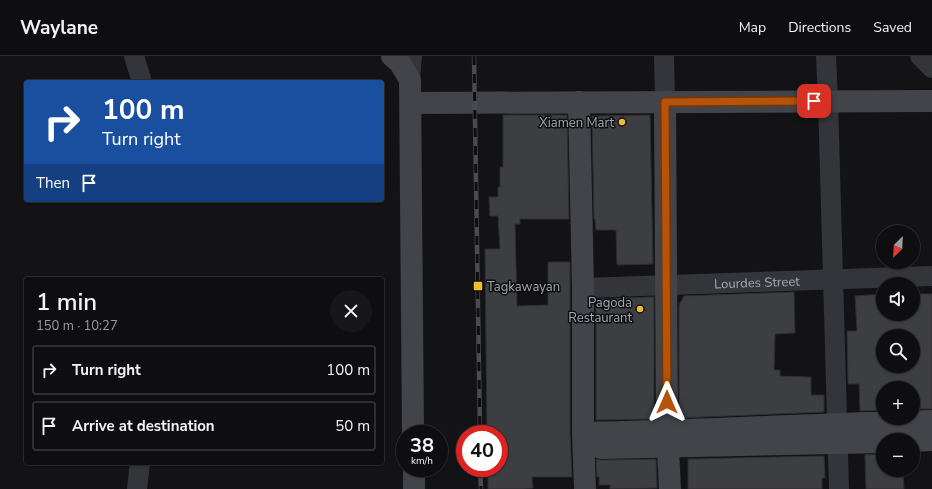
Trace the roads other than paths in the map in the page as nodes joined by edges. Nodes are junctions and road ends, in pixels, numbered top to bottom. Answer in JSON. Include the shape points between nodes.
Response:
{"nodes":[{"id":1,"x":134,"y":56,"type":"edge"},
{"id":2,"x":392,"y":56,"type":"edge"},
{"id":3,"x":412,"y":56,"type":"edge"},
{"id":4,"x":664,"y":56,"type":"edge"},
{"id":5,"x":826,"y":56,"type":"edge"},
{"id":6,"x":920,"y":56,"type":"edge"},
{"id":7,"x":932,"y":68,"type":"edge"},
{"id":8,"x":141,"y":80,"type":"edge"},
{"id":9,"x":410,"y":80,"type":"junction"},
{"id":10,"x":828,"y":100,"type":"junction"},
{"id":11,"x":932,"y":101,"type":"edge"},
{"id":12,"x":579,"y":102,"type":"junction"},
{"id":13,"x":665,"y":102,"type":"junction"},
{"id":14,"x":411,"y":103,"type":"junction"},
{"id":15,"x":932,"y":276,"type":"edge"},
{"id":16,"x":833,"y":280,"type":"junction"},
{"id":17,"x":667,"y":286,"type":"junction"},
{"id":18,"x":582,"y":288,"type":"junction"},
{"id":19,"x":932,"y":421,"type":"edge"},
{"id":20,"x":413,"y":425,"type":"edge"},
{"id":21,"x":902,"y":431,"type":"edge"},
{"id":22,"x":838,"y":433,"type":"junction"},
{"id":23,"x":668,"y":439,"type":"junction"},
{"id":24,"x":583,"y":440,"type":"junction"},
{"id":25,"x":932,"y":440,"type":"edge"},
{"id":26,"x":876,"y":441,"type":"edge"},
{"id":27,"x":920,"y":441,"type":"edge"},
{"id":28,"x":140,"y":465,"type":"edge"},
{"id":29,"x":414,"y":477,"type":"edge"},
{"id":30,"x":137,"y":489,"type":"edge"},
{"id":31,"x":414,"y":489,"type":"edge"},
{"id":32,"x":585,"y":489,"type":"edge"},
{"id":33,"x":670,"y":489,"type":"edge"},
{"id":34,"x":839,"y":489,"type":"edge"}],
"edges":[{"from":1,"to":8,"type":"street"},
{"from":2,"to":9,"type":"street","via":[[400,63]]},
{"from":3,"to":9,"type":"street"},
{"from":4,"to":13,"type":"street"},
{"from":5,"to":10,"type":"street"},
{"from":6,"to":7,"type":"street"},
{"from":9,"to":14,"type":"street"},
{"from":10,"to":11,"type":"street"},
{"from":10,"to":13,"type":"street"},
{"from":10,"to":16,"type":"street"},
{"from":12,"to":13,"type":"street"},
{"from":12,"to":14,"type":"street"},
{"from":12,"to":18,"type":"street"},
{"from":13,"to":17,"type":"street"},
{"from":14,"to":20,"type":"street"},
{"from":15,"to":16,"type":"street","name":"Lourdes Street"},
{"from":16,"to":17,"type":"street","name":"Lourdes Street"},
{"from":16,"to":22,"type":"street"},
{"from":17,"to":18,"type":"street","name":"Lourdes Street"},
{"from":17,"to":23,"type":"street"},
{"from":18,"to":24,"type":"street"},
{"from":19,"to":21,"type":"street"},
{"from":21,"to":22,"type":"street"},
{"from":22,"to":23,"type":"street"},
{"from":22,"to":26,"type":"street"},
{"from":22,"to":34,"type":"street"},
{"from":23,"to":24,"type":"street"},
{"from":23,"to":33,"type":"street"},
{"from":24,"to":32,"type":"street"},
{"from":25,"to":27,"type":"street"},
{"from":28,"to":30,"type":"street"},
{"from":29,"to":31,"type":"street"}]}
